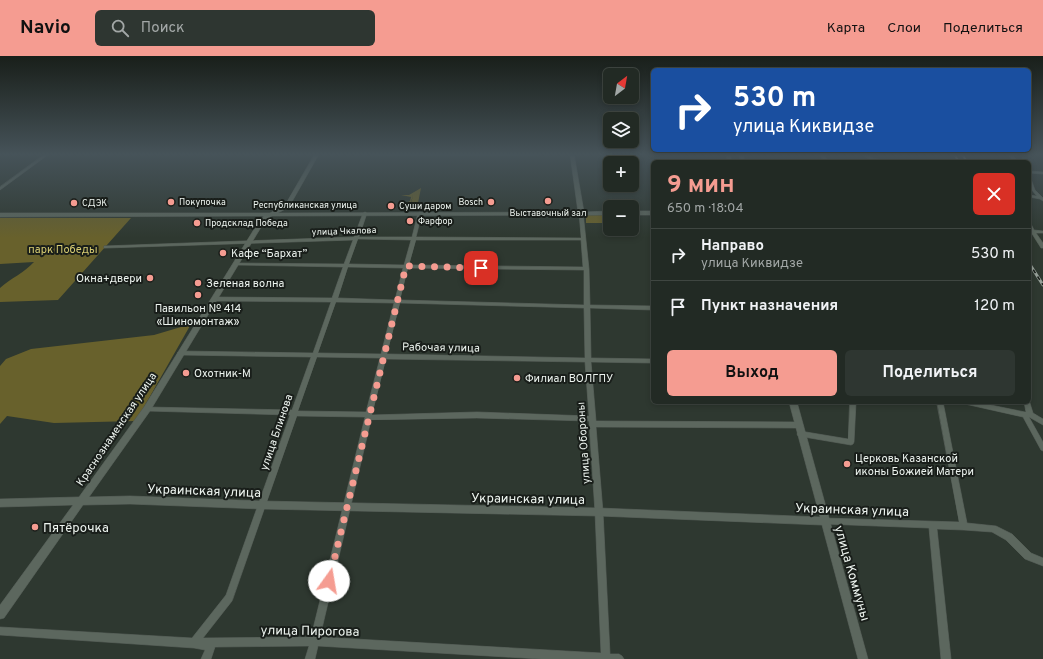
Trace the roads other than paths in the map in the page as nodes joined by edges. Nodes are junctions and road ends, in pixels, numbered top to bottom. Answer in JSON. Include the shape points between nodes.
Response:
{"nodes":[{"id":1,"x":301,"y":182,"type":"edge"},
{"id":2,"x":576,"y":182,"type":"edge"},
{"id":3,"x":1031,"y":184,"type":"edge"},
{"id":4,"x":1031,"y":196,"type":"edge"},
{"id":5,"x":1042,"y":199,"type":"edge"},
{"id":6,"x":287,"y":206,"type":"junction"},
{"id":7,"x":581,"y":212,"type":"junction"},
{"id":8,"x":271,"y":213,"type":"junction"},
{"id":9,"x":291,"y":213,"type":"junction"},
{"id":10,"x":365,"y":213,"type":"junction"},
{"id":11,"x":420,"y":213,"type":"junction"},
{"id":12,"x":603,"y":213,"type":"edge"},
{"id":13,"x":639,"y":213,"type":"edge"},
{"id":14,"x":651,"y":213,"type":"edge"},
{"id":15,"x":0,"y":215,"type":"edge"},
{"id":16,"x":261,"y":216,"type":"junction"},
{"id":17,"x":1031,"y":228,"type":"edge"},
{"id":18,"x":1033,"y":231,"type":"junction"},
{"id":19,"x":1043,"y":232,"type":"edge"},
{"id":20,"x":357,"y":238,"type":"junction"},
{"id":21,"x":413,"y":238,"type":"junction"},
{"id":22,"x":583,"y":239,"type":"junction"},
{"id":23,"x":248,"y":243,"type":"junction"},
{"id":24,"x":1043,"y":247,"type":"edge"},
{"id":25,"x":106,"y":248,"type":"dead end"},
{"id":26,"x":236,"y":264,"type":"junction"},
{"id":27,"x":347,"y":265,"type":"junction"},
{"id":28,"x":406,"y":266,"type":"junction"},
{"id":29,"x":586,"y":269,"type":"junction"},
{"id":30,"x":214,"y":299,"type":"junction"},
{"id":31,"x":336,"y":300,"type":"junction"},
{"id":32,"x":398,"y":302,"type":"junction"},
{"id":33,"x":586,"y":308,"type":"junction"},
{"id":34,"x":651,"y":308,"type":"edge"},
{"id":35,"x":180,"y":353,"type":"junction"},
{"id":36,"x":316,"y":354,"type":"junction"},
{"id":37,"x":383,"y":356,"type":"junction"},
{"id":38,"x":588,"y":359,"type":"junction"},
{"id":39,"x":651,"y":361,"type":"edge"},
{"id":40,"x":793,"y":404,"type":"edge"},
{"id":41,"x":853,"y":404,"type":"edge"},
{"id":42,"x":940,"y":404,"type":"edge"},
{"id":43,"x":975,"y":404,"type":"edge"},
{"id":44,"x":1027,"y":404,"type":"edge"},
{"id":45,"x":147,"y":409,"type":"junction"},
{"id":46,"x":295,"y":412,"type":"junction"},
{"id":47,"x":1028,"y":415,"type":"junction"},
{"id":48,"x":368,"y":416,"type":"junction"},
{"id":49,"x":593,"y":421,"type":"junction"},
{"id":50,"x":1043,"y":422,"type":"edge"},
{"id":51,"x":799,"y":430,"type":"junction"},
{"id":52,"x":1043,"y":448,"type":"edge"},
{"id":53,"x":80,"y":502,"type":"junction"},
{"id":54,"x":0,"y":503,"type":"edge"},
{"id":55,"x":262,"y":505,"type":"junction"},
{"id":56,"x":346,"y":506,"type":"junction"},
{"id":57,"x":599,"y":512,"type":"junction"},
{"id":58,"x":824,"y":521,"type":"junction"},
{"id":59,"x":933,"y":526,"type":"junction"},
{"id":60,"x":964,"y":526,"type":"junction"},
{"id":61,"x":1043,"y":562,"type":"edge"},
{"id":62,"x":0,"y":614,"type":"edge"},
{"id":63,"x":0,"y":631,"type":"edge"},
{"id":64,"x":315,"y":641,"type":"junction"},
{"id":65,"x":194,"y":643,"type":"junction"},
{"id":66,"x":206,"y":659,"type":"edge"},
{"id":67,"x":310,"y":659,"type":"edge"},
{"id":68,"x":606,"y":659,"type":"edge"},
{"id":69,"x":619,"y":659,"type":"edge"},
{"id":70,"x":864,"y":659,"type":"edge"},
{"id":71,"x":946,"y":659,"type":"edge"}],
"edges":[{"from":1,"to":6,"type":"street"},
{"from":2,"to":7,"type":"street","name":"улица Обороны"},
{"from":3,"to":5,"type":"street"},
{"from":4,"to":5,"type":"street"},
{"from":6,"to":8,"type":"street","name":"Краснознаменская улица"},
{"from":6,"to":9,"type":"street","via":[[286,210]]},
{"from":7,"to":11,"type":"street","name":"Республиканская улица"},
{"from":7,"to":12,"type":"street","name":"Республиканская улица"},
{"from":7,"to":22,"type":"street","name":"улица Обороны"},
{"from":8,"to":9,"type":"street","name":"Республиканская улица"},
{"from":8,"to":16,"type":"street","name":"Краснознаменская улица"},
{"from":9,"to":10,"type":"street","name":"Республиканская улица"},
{"from":10,"to":11,"type":"street","name":"Республиканская улица"},
{"from":10,"to":20,"type":"street","name":"улица Блинова"},
{"from":11,"to":21,"type":"street"},
{"from":13,"to":14,"type":"street"},
{"from":15,"to":16,"type":"street","name":"Республиканская улица"},
{"from":16,"to":23,"type":"street","name":"Краснознаменская улица"},
{"from":17,"to":18,"type":"street"},
{"from":18,"to":19,"type":"street"},
{"from":18,"to":24,"type":"street"},
{"from":20,"to":21,"type":"street","name":"улица Чкалова"},
{"from":20,"to":23,"type":"street","name":"улица Чкалова"},
{"from":20,"to":27,"type":"street","name":"улица Блинова"},
{"from":21,"to":22,"type":"street","name":"улица Чкалова"},
{"from":21,"to":28,"type":"street"},
{"from":22,"to":29,"type":"street","name":"улица Обороны"},
{"from":23,"to":25,"type":"street","name":"улица Чкалова"},
{"from":23,"to":26,"type":"street","name":"Краснознаменская улица"},
{"from":26,"to":27,"type":"street"},
{"from":26,"to":30,"type":"street","name":"Краснознаменская улица"},
{"from":27,"to":28,"type":"street"},
{"from":27,"to":31,"type":"street","name":"улица Блинова"},
{"from":28,"to":29,"type":"street"},
{"from":28,"to":32,"type":"street"},
{"from":29,"to":33,"type":"street","name":"улица Обороны"},
{"from":30,"to":31,"type":"street"},
{"from":30,"to":35,"type":"street","name":"Краснознаменская улица"},
{"from":31,"to":32,"type":"street"},
{"from":31,"to":36,"type":"street","name":"улица Блинова"},
{"from":32,"to":33,"type":"street"},
{"from":32,"to":37,"type":"street"},
{"from":33,"to":34,"type":"street"},
{"from":33,"to":38,"type":"street","name":"улица Обороны"},
{"from":35,"to":36,"type":"street","name":"Рабочая улица"},
{"from":35,"to":45,"type":"street","name":"Краснознаменская улица"},
{"from":36,"to":37,"type":"street","name":"Рабочая улица"},
{"from":36,"to":46,"type":"street","name":"улица Блинова"},
{"from":37,"to":38,"type":"street","name":"Рабочая улица"},
{"from":37,"to":48,"type":"street"},
{"from":38,"to":39,"type":"street","name":"Рабочая улица"},
{"from":38,"to":49,"type":"street","name":"улица Обороны"},
{"from":40,"to":51,"type":"street","name":"улица Коммуны"},
{"from":41,"to":51,"type":"street","via":[[852,442]]},
{"from":42,"to":60,"type":"street"},
{"from":43,"to":47,"type":"street"},
{"from":44,"to":47,"type":"street"},
{"from":45,"to":46,"type":"street"},
{"from":45,"to":53,"type":"street","name":"Краснознаменская улица"},
{"from":46,"to":48,"type":"street"},
{"from":46,"to":55,"type":"street","name":"улица Блинова"},
{"from":47,"to":50,"type":"street"},
{"from":47,"to":52,"type":"street"},
{"from":48,"to":49,"type":"street","via":[[477,415]]},
{"from":48,"to":56,"type":"street"},
{"from":49,"to":51,"type":"street"},
{"from":49,"to":57,"type":"street","name":"улица Обороны"},
{"from":51,"to":58,"type":"street","name":"улица Коммуны"},
{"from":53,"to":54,"type":"street","name":"Украинская улица"},
{"from":53,"to":55,"type":"street","name":"Украинская улица","via":[[130,500]]},
{"from":53,"to":62,"type":"street","name":"Краснознаменская улица"},
{"from":55,"to":56,"type":"street","name":"Украинская улица"},
{"from":55,"to":65,"type":"street","name":"улица Блинова","via":[[229,598]]},
{"from":56,"to":57,"type":"street","name":"Украинская улица"},
{"from":56,"to":64,"type":"street"},
{"from":57,"to":58,"type":"street","name":"Украинская улица"},
{"from":57,"to":68,"type":"street","name":"улица Обороны"},
{"from":58,"to":59,"type":"street","name":"Украинская улица"},
{"from":58,"to":70,"type":"street","name":"улица Коммуны"},
{"from":59,"to":60,"type":"street","name":"Украинская улица"},
{"from":59,"to":71,"type":"street"},
{"from":60,"to":61,"type":"street","name":"Украинская улица","via":[[1001,532],[1010,537],[1028,556]]},
{"from":63,"to":65,"type":"street","name":"улица Пирогова"},
{"from":64,"to":65,"type":"street","name":"улица Пирогова"},
{"from":64,"to":67,"type":"street"},
{"from":64,"to":68,"type":"street","name":"улица Пирогова"},
{"from":65,"to":66,"type":"street","via":[[211,647]]},
{"from":68,"to":69,"type":"street","name":"улица Пирогова"}]}
